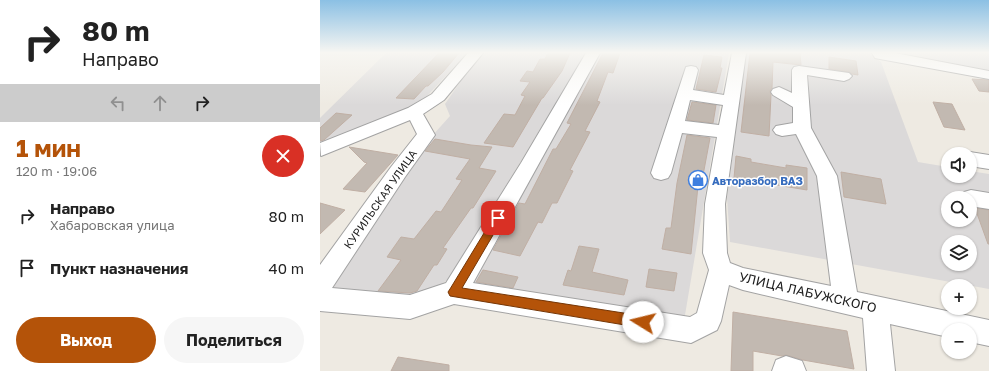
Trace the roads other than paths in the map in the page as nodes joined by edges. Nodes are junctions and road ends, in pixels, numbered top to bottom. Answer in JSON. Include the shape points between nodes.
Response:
{"nodes":[{"id":1,"x":461,"y":70,"type":"edge"},
{"id":2,"x":583,"y":70,"type":"edge"},
{"id":3,"x":691,"y":70,"type":"dead end"},
{"id":4,"x":736,"y":70,"type":"edge"},
{"id":5,"x":798,"y":70,"type":"edge"},
{"id":6,"x":800,"y":70,"type":"edge"},
{"id":7,"x":964,"y":70,"type":"edge"},
{"id":8,"x":989,"y":75,"type":"edge"},
{"id":9,"x":844,"y":76,"type":"dead end"},
{"id":10,"x":779,"y":92,"type":"dead end"},
{"id":11,"x":685,"y":94,"type":"junction"},
{"id":12,"x":732,"y":101,"type":"junction"},
{"id":13,"x":801,"y":104,"type":"junction"},
{"id":14,"x":414,"y":112,"type":"junction"},
{"id":15,"x":675,"y":126,"type":"junction"},
{"id":16,"x":802,"y":128,"type":"junction"},
{"id":17,"x":782,"y":130,"type":"dead end"},
{"id":18,"x":726,"y":132,"type":"junction"},
{"id":19,"x":321,"y":150,"type":"edge"},
{"id":20,"x":977,"y":160,"type":"edge"},
{"id":21,"x":989,"y":162,"type":"edge"},
{"id":22,"x":661,"y":173,"type":"dead end"},
{"id":23,"x":722,"y":270,"type":"junction"},
{"id":24,"x":320,"y":285,"type":"edge"},
{"id":25,"x":454,"y":292,"type":"junction"},
{"id":26,"x":320,"y":300,"type":"edge"},
{"id":27,"x":846,"y":302,"type":"junction"},
{"id":28,"x":875,"y":308,"type":"junction"},
{"id":29,"x":989,"y":333,"type":"edge"},
{"id":30,"x":882,"y":371,"type":"edge"}],
"edges":[{"from":1,"to":14,"type":"street","via":[[438,97]]},
{"from":2,"to":25,"type":"street"},
{"from":3,"to":11,"type":"street"},
{"from":4,"to":12,"type":"street"},
{"from":5,"to":13,"type":"street"},
{"from":6,"to":9,"type":"street"},
{"from":7,"to":8,"type":"street"},
{"from":10,"to":13,"type":"street"},
{"from":11,"to":12,"type":"street"},
{"from":11,"to":15,"type":"street"},
{"from":12,"to":18,"type":"street"},
{"from":13,"to":16,"type":"street"},
{"from":14,"to":19,"type":"street"},
{"from":14,"to":24,"type":"street","name":"КУРИЛЬСКАЯ УЛИЦА","via":[[426,135]]},
{"from":15,"to":18,"type":"street"},
{"from":15,"to":22,"type":"street"},
{"from":16,"to":17,"type":"street"},
{"from":16,"to":27,"type":"street","via":[[828,176]]},
{"from":18,"to":23,"type":"street","via":[[715,204],[716,253]]},
{"from":20,"to":21,"type":"street"},
{"from":23,"to":25,"type":"street","via":[[708,321],[691,330]]},
{"from":23,"to":27,"type":"street","name":"УЛИЦА ЛАБУЖСКОГО","via":[[743,279]]},
{"from":25,"to":26,"type":"street","via":[[410,307]]},
{"from":27,"to":28,"type":"street","name":"УЛИЦА ЛАБУЖСКОГО"},
{"from":28,"to":29,"type":"street","name":"УЛИЦА ЛАБУЖСКОГО"},
{"from":28,"to":30,"type":"street"}]}
